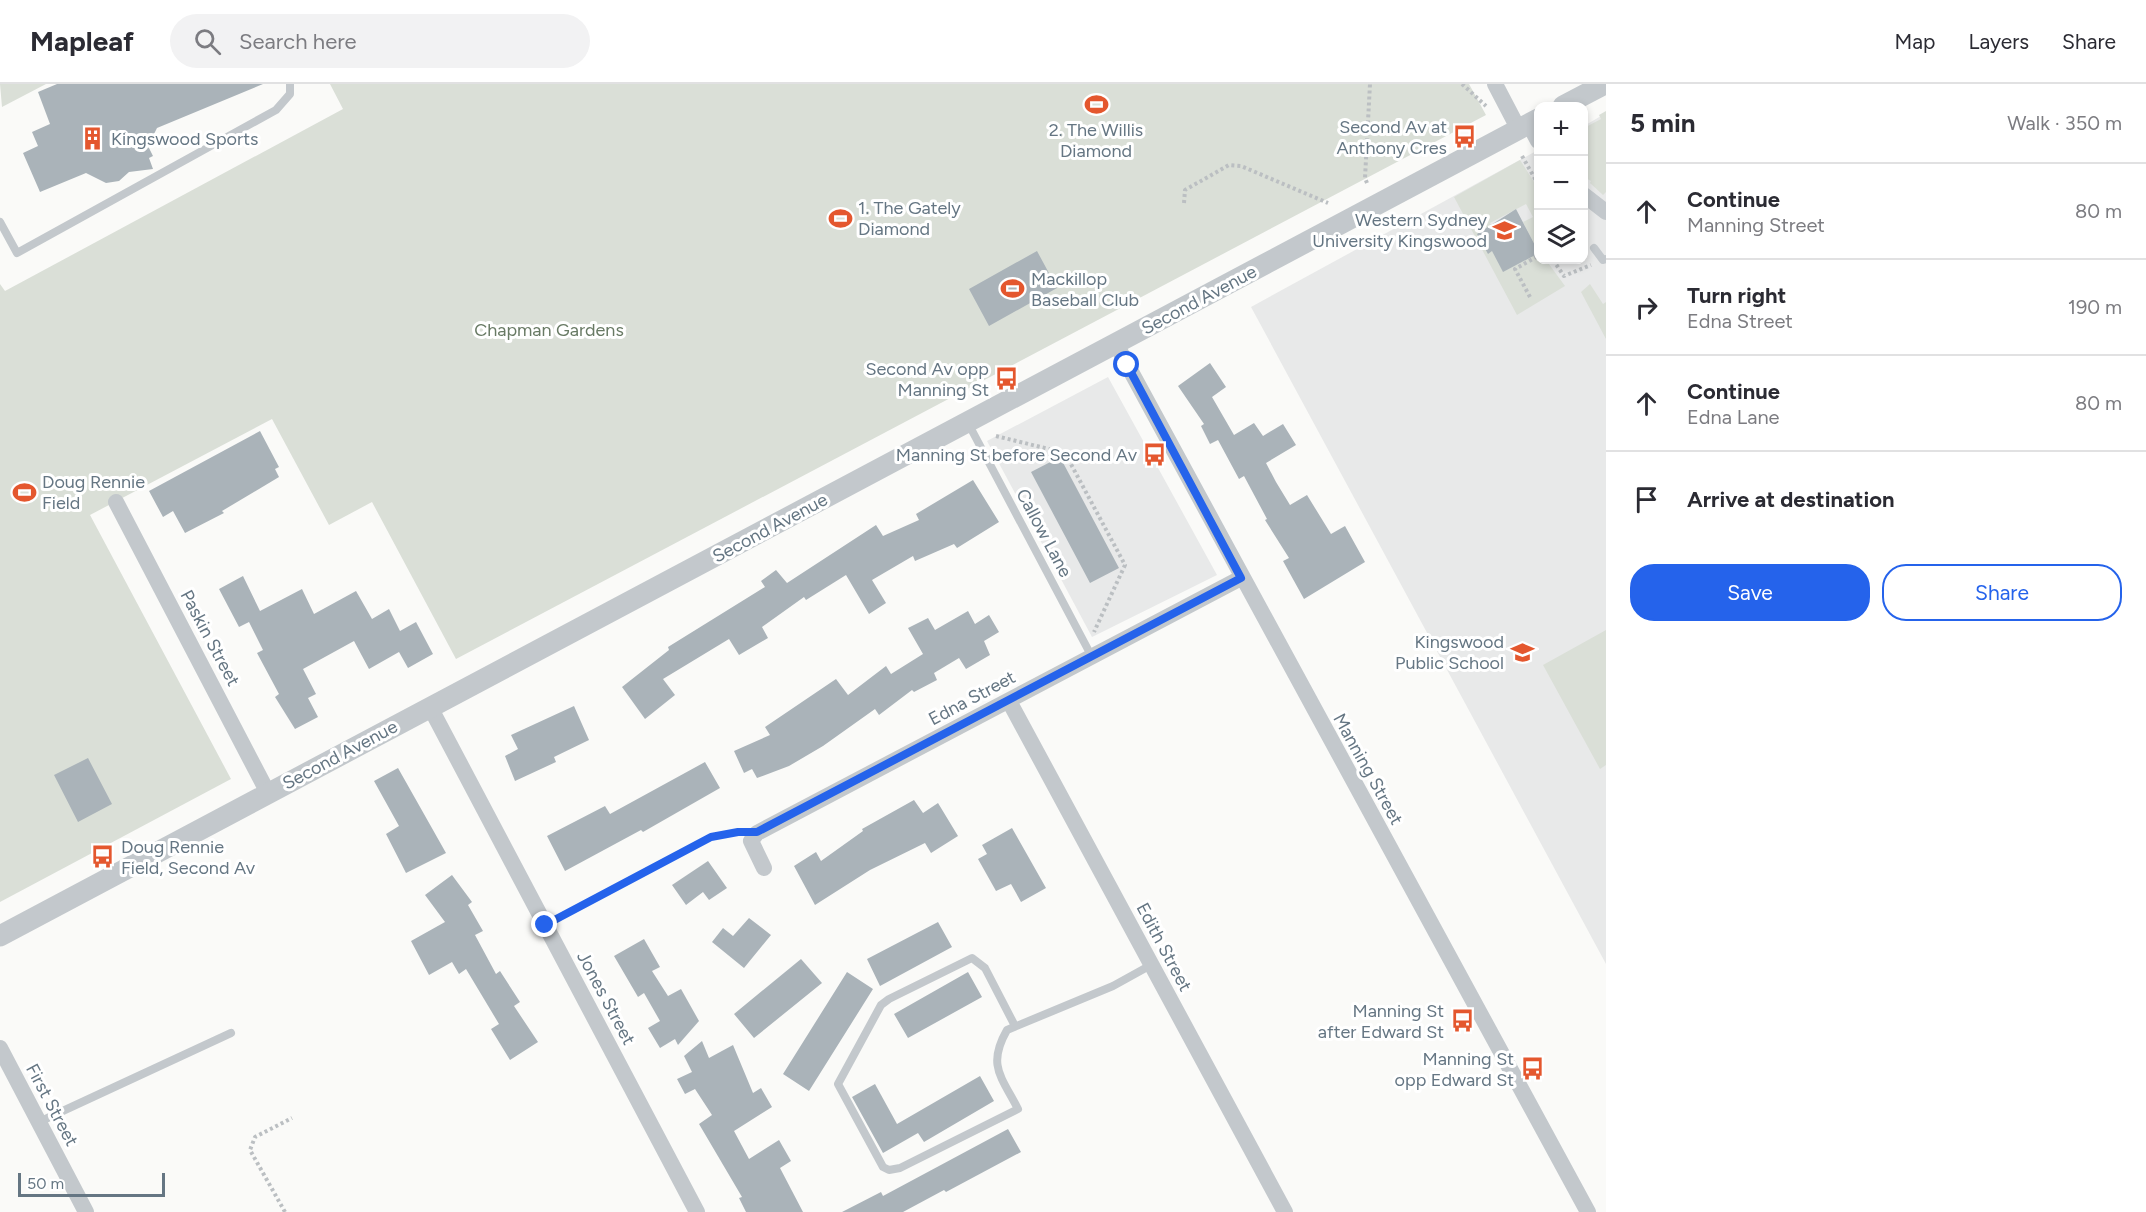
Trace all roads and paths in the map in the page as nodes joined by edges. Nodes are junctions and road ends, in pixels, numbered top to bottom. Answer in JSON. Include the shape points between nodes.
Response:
{"nodes":[{"id":1,"x":290,"y":84,"type":"edge"},
{"id":2,"x":1370,"y":84,"type":"edge"},
{"id":3,"x":1462,"y":84,"type":"edge"},
{"id":4,"x":1495,"y":84,"type":"edge"},
{"id":5,"x":1605,"y":84,"type":"edge"},
{"id":6,"x":1571,"y":102,"type":"edge"},
{"id":7,"x":1490,"y":111,"type":"dead end"},
{"id":8,"x":1531,"y":129,"type":"edge"},
{"id":9,"x":1522,"y":156,"type":"dead end"},
{"id":10,"x":1534,"y":175,"type":"edge"},
{"id":11,"x":1367,"y":183,"type":"dead end"},
{"id":12,"x":1588,"y":198,"type":"edge"},
{"id":13,"x":1184,"y":203,"type":"dead end"},
{"id":14,"x":1328,"y":203,"type":"dead end"},
{"id":15,"x":1606,"y":212,"type":"edge"},
{"id":16,"x":0,"y":222,"type":"edge"},
{"id":17,"x":1594,"y":248,"type":"dead end"},
{"id":18,"x":1534,"y":259,"type":"edge"},
{"id":19,"x":1604,"y":260,"type":"edge"},
{"id":20,"x":1556,"y":264,"type":"edge"},
{"id":21,"x":1530,"y":297,"type":"dead end"},
{"id":22,"x":1116,"y":344,"type":"junction"},
{"id":23,"x":968,"y":423,"type":"junction"},
{"id":24,"x":996,"y":436,"type":"dead end"},
{"id":25,"x":116,"y":502,"type":"dead end"},
{"id":26,"x":1241,"y":578,"type":"junction"},
{"id":27,"x":1083,"y":642,"type":"junction"},
{"id":28,"x":1092,"y":657,"type":"junction"},
{"id":29,"x":1009,"y":701,"type":"junction"},
{"id":30,"x":430,"y":707,"type":"junction"},
{"id":31,"x":268,"y":793,"type":"junction"},
{"id":32,"x":757,"y":832,"type":"junction"},
{"id":33,"x":764,"y":868,"type":"dead end"},
{"id":34,"x":545,"y":925,"type":"junction"},
{"id":35,"x":0,"y":936,"type":"edge"},
{"id":36,"x":1151,"y":965,"type":"junction"},
{"id":37,"x":1015,"y":1026,"type":"junction"},
{"id":38,"x":231,"y":1033,"type":"dead end"},
{"id":39,"x":0,"y":1048,"type":"edge"},
{"id":40,"x":292,"y":1118,"type":"dead end"},
{"id":41,"x":39,"y":1122,"type":"junction"},
{"id":42,"x":86,"y":1212,"type":"edge"},
{"id":43,"x":285,"y":1212,"type":"edge"},
{"id":44,"x":697,"y":1212,"type":"edge"},
{"id":45,"x":1285,"y":1212,"type":"edge"},
{"id":46,"x":1588,"y":1212,"type":"edge"}],
"edges":[{"from":1,"to":16,"type":"lane","via":[[290,94],[276,110],[17,253]]},
{"from":2,"to":11,"type":"path"},
{"from":3,"to":7,"type":"path"},
{"from":4,"to":8,"type":"street"},
{"from":5,"to":6,"type":"street"},
{"from":8,"to":22,"type":"street","name":"Second Avenue"},
{"from":9,"to":10,"type":"path"},
{"from":12,"to":15,"type":"street"},
{"from":13,"to":14,"type":"path","via":[[1185,190],[1229,165],[1241,166]]},
{"from":17,"to":19,"type":"lane"},
{"from":18,"to":21,"type":"path","via":[[1515,269]]},
{"from":19,"to":20,"type":"path","via":[[1564,276]]},
{"from":22,"to":23,"type":"street","name":"Second Avenue"},
{"from":22,"to":26,"type":"street","name":"Manning Street"},
{"from":23,"to":27,"type":"lane","name":"Callow Lane"},
{"from":23,"to":30,"type":"street","name":"Second Avenue"},
{"from":24,"to":27,"type":"path","via":[[1065,453],[1125,565],[1092,637]]},
{"from":25,"to":31,"type":"street","name":"Paskin Street"},
{"from":26,"to":28,"type":"street","name":"Edna Street"},
{"from":26,"to":46,"type":"street","name":"Manning Street"},
{"from":27,"to":28,"type":"lane","name":"Callow Lane"},
{"from":28,"to":29,"type":"street","name":"Edna Street"},
{"from":29,"to":32,"type":"street","name":"Edna Street"},
{"from":29,"to":36,"type":"street","name":"Edith Street"},
{"from":30,"to":31,"type":"street","name":"Second Avenue"},
{"from":30,"to":34,"type":"street","name":"Jones Street"},
{"from":31,"to":35,"type":"street","name":"Second Avenue"},
{"from":32,"to":33,"type":"street","via":[[751,842]]},
{"from":32,"to":34,"type":"path","via":[[711,837]]},
{"from":34,"to":44,"type":"street","name":"Jones Street"},
{"from":36,"to":37,"type":"lane","via":[[1113,986]]},
{"from":36,"to":45,"type":"street","name":"Edith Street"},
{"from":37,"to":37,"type":"lane","via":[[1007,1030],[995,1057],[1018,1109],[900,1168],[883,1167],[838,1087],[881,1005],[972,958],[985,968]]},
{"from":38,"to":41,"type":"lane"},
{"from":39,"to":41,"type":"street","name":"First Street"},
{"from":40,"to":43,"type":"path","via":[[255,1137],[250,1150]]},
{"from":41,"to":42,"type":"street","name":"First Street"}]}
